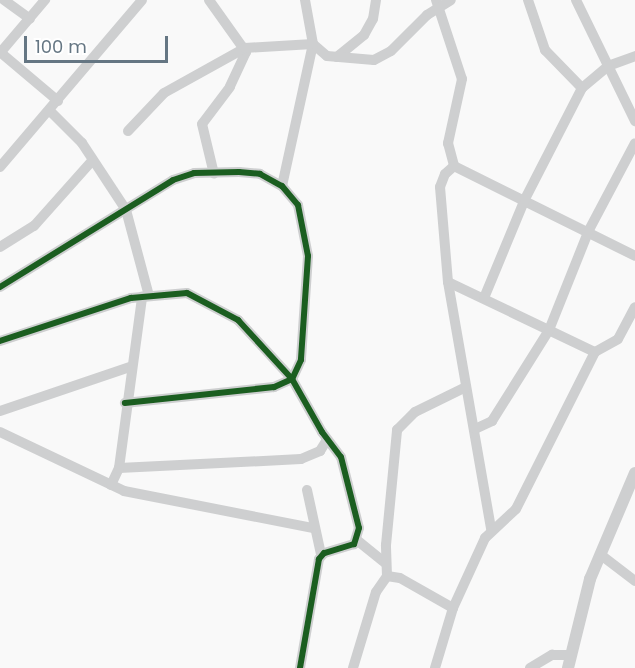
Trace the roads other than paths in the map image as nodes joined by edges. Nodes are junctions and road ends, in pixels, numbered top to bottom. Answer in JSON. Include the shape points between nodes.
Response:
{"nodes":[{"id":1,"x":4,"y":0,"type":"edge"},
{"id":2,"x":45,"y":0,"type":"edge"},
{"id":3,"x":142,"y":0,"type":"edge"},
{"id":4,"x":208,"y":0,"type":"edge"},
{"id":5,"x":305,"y":0,"type":"edge"},
{"id":6,"x":376,"y":0,"type":"edge"},
{"id":7,"x":452,"y":0,"type":"edge"},
{"id":8,"x":528,"y":0,"type":"edge"},
{"id":9,"x":576,"y":0,"type":"edge"},
{"id":10,"x":438,"y":4,"type":"edge"},
{"id":11,"x":30,"y":19,"type":"junction"},
{"id":12,"x":313,"y":44,"type":"junction"},
{"id":13,"x":245,"y":48,"type":"junction"},
{"id":14,"x":0,"y":53,"type":"edge"},
{"id":15,"x":635,"y":56,"type":"edge"},
{"id":16,"x":337,"y":57,"type":"junction"},
{"id":17,"x":608,"y":66,"type":"junction"},
{"id":18,"x":582,"y":88,"type":"junction"},
{"id":19,"x":58,"y":101,"type":"junction"},
{"id":20,"x":50,"y":111,"type":"junction"},
{"id":21,"x":635,"y":121,"type":"edge"},
{"id":22,"x":128,"y":131,"type":"dead end"},
{"id":23,"x":635,"y":143,"type":"edge"},
{"id":24,"x":92,"y":161,"type":"junction"},
{"id":25,"x":454,"y":166,"type":"junction"},
{"id":26,"x":0,"y":167,"type":"edge"},
{"id":27,"x":214,"y":174,"type":"junction"},
{"id":28,"x":282,"y":186,"type":"junction"},
{"id":29,"x":525,"y":199,"type":"junction"},
{"id":30,"x":126,"y":210,"type":"junction"},
{"id":31,"x":589,"y":230,"type":"junction"},
{"id":32,"x":0,"y":248,"type":"edge"},
{"id":33,"x":635,"y":256,"type":"edge"},
{"id":34,"x":448,"y":282,"type":"junction"},
{"id":35,"x":0,"y":287,"type":"edge"},
{"id":36,"x":146,"y":296,"type":"junction"},
{"id":37,"x":484,"y":298,"type":"junction"},
{"id":38,"x":635,"y":307,"type":"edge"},
{"id":39,"x":549,"y":330,"type":"junction"},
{"id":40,"x":0,"y":341,"type":"edge"},
{"id":41,"x":595,"y":352,"type":"junction"},
{"id":42,"x":130,"y":367,"type":"junction"},
{"id":43,"x":292,"y":379,"type":"junction"},
{"id":44,"x":464,"y":388,"type":"junction"},
{"id":45,"x":125,"y":403,"type":"junction"},
{"id":46,"x":0,"y":411,"type":"edge"},
{"id":47,"x":475,"y":429,"type":"junction"},
{"id":48,"x":0,"y":432,"type":"edge"},
{"id":49,"x":327,"y":440,"type":"junction"},
{"id":50,"x":119,"y":468,"type":"junction"},
{"id":51,"x":635,"y":473,"type":"edge"},
{"id":52,"x":111,"y":485,"type":"junction"},
{"id":53,"x":307,"y":490,"type":"dead end"},
{"id":54,"x":313,"y":528,"type":"junction"},
{"id":55,"x":491,"y":529,"type":"junction"},
{"id":56,"x":358,"y":541,"type":"junction"},
{"id":57,"x":321,"y":554,"type":"junction"},
{"id":58,"x":601,"y":555,"type":"junction"},
{"id":59,"x":386,"y":570,"type":"junction"},
{"id":60,"x":635,"y":581,"type":"edge"},
{"id":61,"x":453,"y":608,"type":"junction"},
{"id":62,"x":569,"y":655,"type":"junction"},
{"id":63,"x":300,"y":668,"type":"edge"},
{"id":64,"x":353,"y":668,"type":"edge"},
{"id":65,"x":435,"y":668,"type":"edge"},
{"id":66,"x":530,"y":668,"type":"edge"},
{"id":67,"x":567,"y":668,"type":"edge"}],
"edges":[{"from":1,"to":11,"type":"street"},
{"from":2,"to":11,"type":"street"},
{"from":3,"to":19,"type":"street","via":[[88,60]]},
{"from":4,"to":13,"type":"street"},
{"from":5,"to":12,"type":"street"},
{"from":6,"to":16,"type":"street","via":[[373,19],[364,35]]},
{"from":7,"to":10,"type":"street"},
{"from":8,"to":18,"type":"street","via":[[545,50]]},
{"from":9,"to":17,"type":"street"},
{"from":10,"to":16,"type":"street","via":[[382,58]]},
{"from":10,"to":25,"type":"street","via":[[462,79],[448,143]]},
{"from":11,"to":14,"type":"street"},
{"from":12,"to":13,"type":"street"},
{"from":12,"to":16,"type":"street","via":[[327,56]]},
{"from":12,"to":28,"type":"street"},
{"from":13,"to":22,"type":"street","via":[[164,93]]},
{"from":13,"to":27,"type":"street","via":[[246,57],[230,87],[202,124]]},
{"from":14,"to":19,"type":"street"},
{"from":15,"to":17,"type":"street"},
{"from":17,"to":18,"type":"street"},
{"from":17,"to":21,"type":"street"},
{"from":18,"to":29,"type":"street"},
{"from":19,"to":20,"type":"street"},
{"from":20,"to":24,"type":"street","via":[[75,134]]},
{"from":20,"to":26,"type":"street"},
{"from":23,"to":31,"type":"street"},
{"from":24,"to":30,"type":"street"},
{"from":24,"to":32,"type":"street","via":[[34,226]]},
{"from":25,"to":29,"type":"street"},
{"from":25,"to":34,"type":"street","via":[[445,174],[440,187]]},
{"from":27,"to":28,"type":"street","via":[[260,174]]},
{"from":27,"to":30,"type":"street","via":[[194,173],[173,180]]},
{"from":28,"to":43,"type":"street","via":[[298,205],[308,256],[301,360]]},
{"from":29,"to":31,"type":"street"},
{"from":29,"to":37,"type":"street"},
{"from":30,"to":35,"type":"street"},
{"from":30,"to":36,"type":"street"},
{"from":31,"to":33,"type":"street"},
{"from":31,"to":39,"type":"street"},
{"from":34,"to":37,"type":"street"},
{"from":34,"to":44,"type":"street"},
{"from":36,"to":40,"type":"street","via":[[75,314]]},
{"from":36,"to":42,"type":"street"},
{"from":36,"to":43,"type":"street","via":[[187,293],[228,312]]},
{"from":37,"to":39,"type":"street"},
{"from":38,"to":41,"type":"street","via":[[618,339]]},
{"from":39,"to":41,"type":"street"},
{"from":39,"to":47,"type":"street","via":[[492,421]]},
{"from":41,"to":55,"type":"street","via":[[516,509]]},
{"from":42,"to":45,"type":"street"},
{"from":42,"to":46,"type":"street"},
{"from":43,"to":45,"type":"street","via":[[274,387]]},
{"from":43,"to":49,"type":"street"},
{"from":44,"to":47,"type":"street"},
{"from":44,"to":59,"type":"street","via":[[416,412],[397,430]]},
{"from":45,"to":50,"type":"street"},
{"from":47,"to":55,"type":"street"},
{"from":48,"to":52,"type":"street"},
{"from":49,"to":50,"type":"street","via":[[320,452],[301,459]]},
{"from":49,"to":56,"type":"street","via":[[341,457],[359,528]]},
{"from":50,"to":52,"type":"street"},
{"from":51,"to":58,"type":"street"},
{"from":52,"to":54,"type":"street","via":[[149,497]]},
{"from":53,"to":54,"type":"street"},
{"from":54,"to":57,"type":"street"},
{"from":55,"to":61,"type":"street"},
{"from":56,"to":57,"type":"street"},
{"from":56,"to":59,"type":"street"},
{"from":57,"to":63,"type":"street"},
{"from":58,"to":60,"type":"street"},
{"from":58,"to":62,"type":"street","via":[[590,579]]},
{"from":59,"to":61,"type":"street"},
{"from":59,"to":64,"type":"street"},
{"from":61,"to":65,"type":"street"},
{"from":62,"to":66,"type":"street","via":[[552,655]]},
{"from":62,"to":67,"type":"street"}]}
